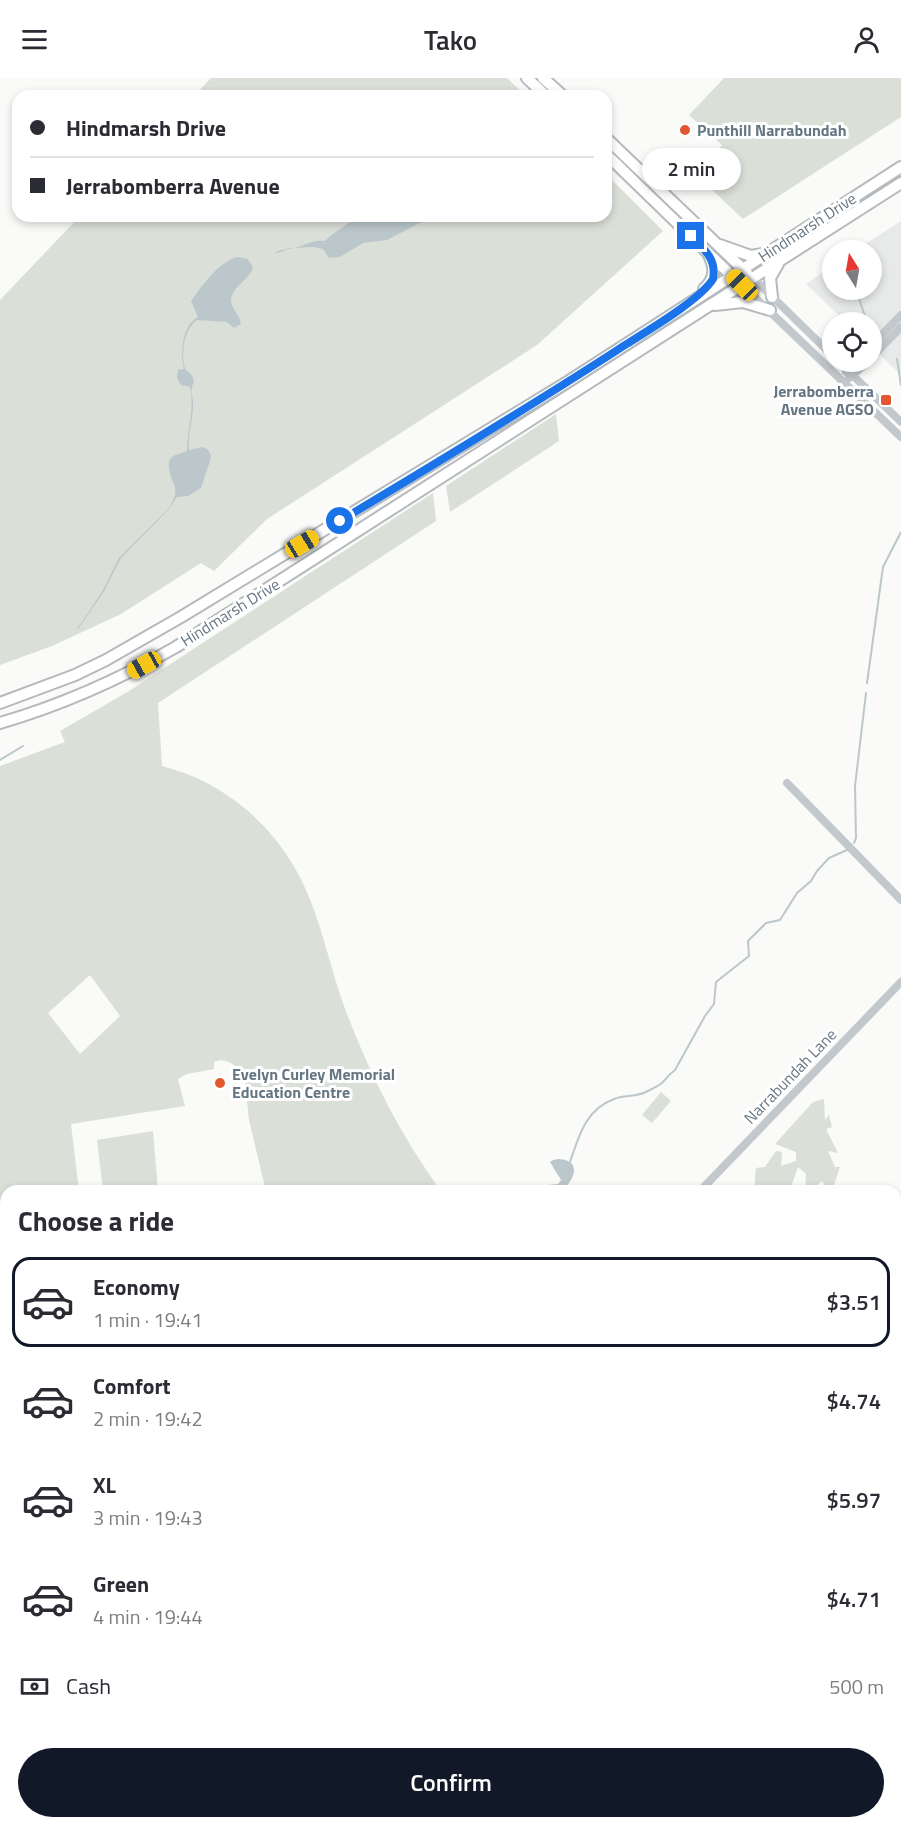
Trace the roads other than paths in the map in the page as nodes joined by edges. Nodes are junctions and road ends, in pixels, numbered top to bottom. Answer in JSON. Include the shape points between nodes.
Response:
{"nodes":[{"id":1,"x":527,"y":78,"type":"edge"},
{"id":2,"x":543,"y":78,"type":"edge"},
{"id":3,"x":540,"y":90,"type":"edge"},
{"id":4,"x":556,"y":90,"type":"edge"},
{"id":5,"x":612,"y":144,"type":"edge"},
{"id":6,"x":612,"y":159,"type":"edge"},
{"id":7,"x":901,"y":167,"type":"edge"},
{"id":8,"x":901,"y":183,"type":"edge"},
{"id":9,"x":711,"y":248,"type":"junction"},
{"id":10,"x":765,"y":254,"type":"junction"},
{"id":11,"x":780,"y":261,"type":"junction"},
{"id":12,"x":742,"y":269,"type":"junction"},
{"id":13,"x":732,"y":276,"type":"junction"},
{"id":14,"x":753,"y":278,"type":"junction"},
{"id":15,"x":742,"y":285,"type":"junction"},
{"id":16,"x":772,"y":297,"type":"junction"},
{"id":17,"x":705,"y":309,"type":"junction"},
{"id":18,"x":770,"y":310,"type":"junction"},
{"id":19,"x":671,"y":315,"type":"junction"},
{"id":20,"x":901,"y":315,"type":"edge"},
{"id":21,"x":901,"y":327,"type":"edge"},
{"id":22,"x":882,"y":335,"type":"edge"},
{"id":23,"x":822,"y":345,"type":"edge"},
{"id":24,"x":882,"y":347,"type":"edge"},
{"id":25,"x":850,"y":373,"type":"joint"},
{"id":26,"x":843,"y":381,"type":"junction"},
{"id":27,"x":865,"y":387,"type":"junction"},
{"id":28,"x":857,"y":395,"type":"junction"},
{"id":29,"x":901,"y":422,"type":"edge"},
{"id":30,"x":901,"y":437,"type":"edge"},
{"id":31,"x":430,"y":467,"type":"junction"},
{"id":32,"x":439,"y":479,"type":"junction"},
{"id":33,"x":0,"y":704,"type":"edge"},
{"id":34,"x":0,"y":723,"type":"edge"},
{"id":35,"x":787,"y":783,"type":"dead end"},
{"id":36,"x":901,"y":900,"type":"edge"},
{"id":37,"x":901,"y":982,"type":"edge"},
{"id":38,"x":706,"y":1185,"type":"edge"}],
"edges":[{"from":1,"to":3,"type":"main road"},
{"from":2,"to":4,"type":"main road"},
{"from":5,"to":9,"type":"main road"},
{"from":6,"to":9,"type":"main road"},
{"from":7,"to":10,"type":"main road","name":"Hindmarsh Drive"},
{"from":8,"to":11,"type":"main road","name":"Hindmarsh Drive"},
{"from":9,"to":10,"type":"main road","via":[[751,256]]},
{"from":9,"to":12,"type":"main road"},
{"from":9,"to":13,"type":"main road"},
{"from":9,"to":19,"type":"main road","via":[[711,282]]},
{"from":10,"to":12,"type":"main road","name":"Hindmarsh Drive"},
{"from":11,"to":14,"type":"main road","name":"Hindmarsh Drive"},
{"from":11,"to":16,"type":"main road","via":[[770,278]]},
{"from":12,"to":13,"type":"main road","name":"Hindmarsh Drive"},
{"from":12,"to":14,"type":"main road"},
{"from":13,"to":15,"type":"main road"},
{"from":13,"to":19,"type":"main road","name":"Hindmarsh Drive"},
{"from":14,"to":15,"type":"main road","name":"Hindmarsh Drive"},
{"from":14,"to":16,"type":"street"},
{"from":15,"to":17,"type":"main road","name":"Hindmarsh Drive"},
{"from":15,"to":18,"type":"street"},
{"from":16,"to":23,"type":"street"},
{"from":17,"to":18,"type":"main road","via":[[726,302],[743,302]]},
{"from":17,"to":32,"type":"main road","name":"Hindmarsh Drive"},
{"from":18,"to":26,"type":"street"},
{"from":19,"to":31,"type":"main road","name":"Hindmarsh Drive"},
{"from":20,"to":22,"type":"street"},
{"from":21,"to":24,"type":"street"},
{"from":25,"to":26,"type":"street"},
{"from":25,"to":27,"type":"street"},
{"from":26,"to":28,"type":"street"},
{"from":27,"to":28,"type":"street"},
{"from":27,"to":29,"type":"street"},
{"from":28,"to":30,"type":"street"},
{"from":31,"to":32,"type":"main road"},
{"from":31,"to":33,"type":"main road","name":"Hindmarsh Drive","via":[[106,660]]},
{"from":32,"to":34,"type":"main road","name":"Hindmarsh Drive","via":[[141,667],[77,696]]},
{"from":35,"to":36,"type":"street"},
{"from":37,"to":38,"type":"street","name":"Narrabundah Lane"}]}
